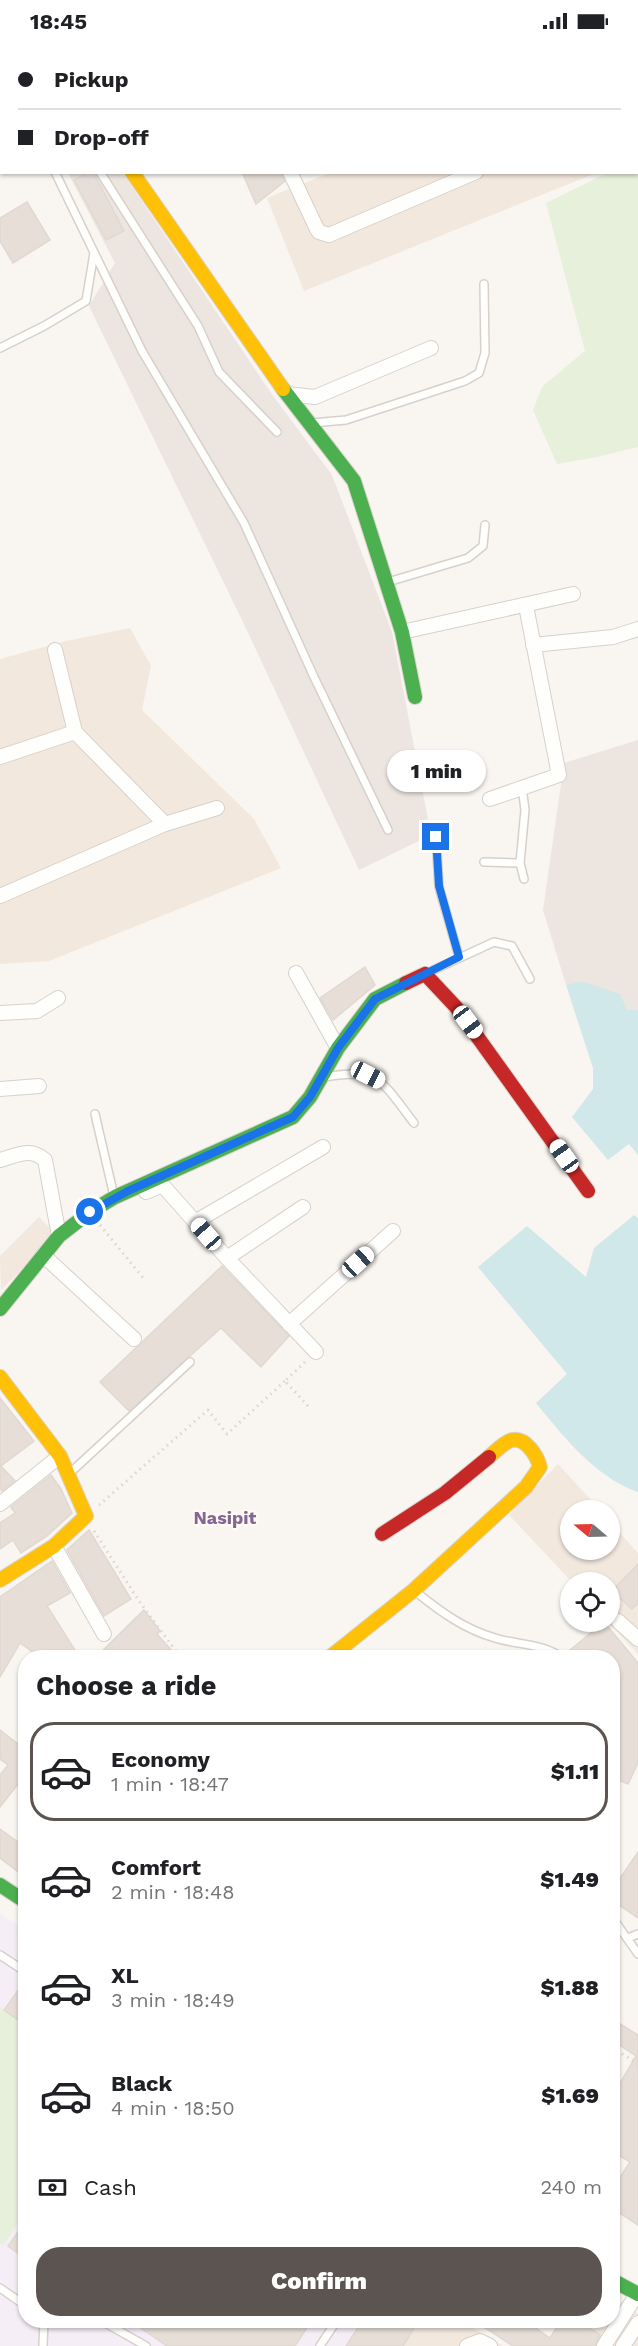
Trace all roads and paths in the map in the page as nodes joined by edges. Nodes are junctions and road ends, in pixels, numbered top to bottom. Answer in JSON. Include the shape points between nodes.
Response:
{"nodes":[{"id":1,"x":56,"y":174,"type":"edge"},
{"id":2,"x":101,"y":174,"type":"edge"},
{"id":3,"x":133,"y":174,"type":"edge"},
{"id":4,"x":291,"y":174,"type":"edge"},
{"id":5,"x":471,"y":174,"type":"edge"},
{"id":6,"x":94,"y":253,"type":"junction"},
{"id":7,"x":484,"y":284,"type":"dead end"},
{"id":8,"x":0,"y":348,"type":"edge"},
{"id":9,"x":431,"y":348,"type":"dead end"},
{"id":10,"x":287,"y":394,"type":"junction"},
{"id":11,"x":309,"y":423,"type":"junction"},
{"id":12,"x":277,"y":432,"type":"dead end"},
{"id":13,"x":485,"y":525,"type":"dead end"},
{"id":14,"x":388,"y":582,"type":"junction"},
{"id":15,"x":573,"y":594,"type":"dead end"},
{"id":16,"x":526,"y":606,"type":"junction"},
{"id":17,"x":638,"y":629,"type":"edge"},
{"id":18,"x":402,"y":632,"type":"junction"},
{"id":19,"x":534,"y":645,"type":"junction"},
{"id":20,"x":55,"y":650,"type":"dead end"},
{"id":21,"x":415,"y":697,"type":"dead end"},
{"id":22,"x":75,"y":732,"type":"junction"},
{"id":23,"x":0,"y":757,"type":"edge"},
{"id":24,"x":522,"y":787,"type":"junction"},
{"id":25,"x":490,"y":799,"type":"dead end"},
{"id":26,"x":217,"y":808,"type":"dead end"},
{"id":27,"x":165,"y":825,"type":"junction"},
{"id":28,"x":388,"y":830,"type":"dead end"},
{"id":29,"x":436,"y":837,"type":"dead end"},
{"id":30,"x":484,"y":862,"type":"dead end"},
{"id":31,"x":520,"y":863,"type":"junction"},
{"id":32,"x":524,"y":879,"type":"dead end"},
{"id":33,"x":0,"y":896,"type":"edge"},
{"id":34,"x":459,"y":957,"type":"junction"},
{"id":35,"x":296,"y":973,"type":"dead end"},
{"id":36,"x":425,"y":974,"type":"junction"},
{"id":37,"x":530,"y":979,"type":"dead end"},
{"id":38,"x":58,"y":998,"type":"dead end"},
{"id":39,"x":0,"y":1013,"type":"edge"},
{"id":40,"x":338,"y":1048,"type":"junction"},
{"id":41,"x":320,"y":1078,"type":"junction"},
{"id":42,"x":39,"y":1086,"type":"dead end"},
{"id":43,"x":0,"y":1089,"type":"edge"},
{"id":44,"x":94,"y":1114,"type":"dead end"},
{"id":45,"x":414,"y":1123,"type":"dead end"},
{"id":46,"x":323,"y":1147,"type":"dead end"},
{"id":47,"x":0,"y":1160,"type":"edge"},
{"id":48,"x":588,"y":1191,"type":"dead end"},
{"id":49,"x":115,"y":1197,"type":"junction"},
{"id":50,"x":303,"y":1207,"type":"dead end"},
{"id":51,"x":96,"y":1208,"type":"junction"},
{"id":52,"x":195,"y":1222,"type":"junction"},
{"id":53,"x":393,"y":1231,"type":"dead end"},
{"id":54,"x":58,"y":1236,"type":"junction"},
{"id":55,"x":43,"y":1255,"type":"junction"},
{"id":56,"x":227,"y":1258,"type":"junction"},
{"id":57,"x":144,"y":1279,"type":"dead end"},
{"id":58,"x":0,"y":1309,"type":"edge"},
{"id":59,"x":289,"y":1324,"type":"junction"},
{"id":60,"x":134,"y":1339,"type":"dead end"},
{"id":61,"x":316,"y":1352,"type":"joint"},
{"id":62,"x":190,"y":1362,"type":"dead end"},
{"id":63,"x":0,"y":1377,"type":"edge"},
{"id":64,"x":285,"y":1381,"type":"junction"},
{"id":65,"x":308,"y":1406,"type":"dead end"},
{"id":66,"x":60,"y":1456,"type":"junction"},
{"id":67,"x":69,"y":1474,"type":"junction"},
{"id":68,"x":0,"y":1503,"type":"edge"},
{"id":69,"x":86,"y":1516,"type":"junction"},
{"id":70,"x":382,"y":1534,"type":"dead end"},
{"id":71,"x":54,"y":1546,"type":"junction"},
{"id":72,"x":0,"y":1580,"type":"edge"},
{"id":73,"x":414,"y":1590,"type":"junction"},
{"id":74,"x":620,"y":1623,"type":"edge"},
{"id":75,"x":104,"y":1634,"type":"dead end"},
{"id":76,"x":638,"y":1640,"type":"edge"},
{"id":77,"x":175,"y":1650,"type":"edge"},
{"id":78,"x":339,"y":1650,"type":"edge"},
{"id":79,"x":546,"y":1650,"type":"edge"},
{"id":80,"x":0,"y":1885,"type":"edge"},
{"id":81,"x":18,"y":1897,"type":"edge"},
{"id":82,"x":620,"y":1928,"type":"edge"},
{"id":83,"x":638,"y":1934,"type":"edge"},
{"id":84,"x":628,"y":1938,"type":"junction"},
{"id":85,"x":638,"y":1954,"type":"edge"},
{"id":86,"x":0,"y":1955,"type":"edge"},
{"id":87,"x":18,"y":1967,"type":"edge"},
{"id":88,"x":620,"y":2054,"type":"edge"},
{"id":89,"x":638,"y":2064,"type":"edge"},
{"id":90,"x":620,"y":2284,"type":"edge"},
{"id":91,"x":0,"y":2288,"type":"edge"},
{"id":92,"x":638,"y":2294,"type":"edge"},
{"id":93,"x":18,"y":2300,"type":"edge"},
{"id":94,"x":620,"y":2321,"type":"edge"},
{"id":95,"x":638,"y":2323,"type":"edge"},
{"id":96,"x":44,"y":2328,"type":"edge"},
{"id":97,"x":114,"y":2328,"type":"edge"},
{"id":98,"x":332,"y":2328,"type":"edge"},
{"id":99,"x":615,"y":2328,"type":"edge"},
{"id":100,"x":43,"y":2346,"type":"edge"},
{"id":101,"x":146,"y":2346,"type":"edge"},
{"id":102,"x":320,"y":2346,"type":"edge"},
{"id":103,"x":467,"y":2346,"type":"edge"},
{"id":104,"x":490,"y":2346,"type":"edge"},
{"id":105,"x":603,"y":2346,"type":"edge"},
{"id":106,"x":623,"y":2346,"type":"edge"}],
"edges":[{"from":1,"to":6,"type":"lane"},
{"from":2,"to":12,"type":"lane","via":[[198,326],[219,372]]},
{"from":3,"to":10,"type":"street"},
{"from":4,"to":5,"type":"street","via":[[317,229],[329,235]]},
{"from":6,"to":8,"type":"lane","via":[[86,301]]},
{"from":6,"to":28,"type":"lane","via":[[142,351],[244,523]]},
{"from":7,"to":11,"type":"lane","via":[[485,352],[479,373],[346,420]]},
{"from":9,"to":10,"type":"street","via":[[315,397]]},
{"from":10,"to":11,"type":"street"},
{"from":11,"to":14,"type":"street","via":[[354,482]]},
{"from":13,"to":14,"type":"lane","via":[[483,546],[468,558]]},
{"from":14,"to":18,"type":"street"},
{"from":15,"to":16,"type":"street"},
{"from":16,"to":18,"type":"street"},
{"from":16,"to":19,"type":"street"},
{"from":17,"to":19,"type":"street","via":[[613,637]]},
{"from":18,"to":21,"type":"street"},
{"from":19,"to":24,"type":"street","via":[[559,775]]},
{"from":20,"to":22,"type":"street"},
{"from":22,"to":23,"type":"street"},
{"from":22,"to":27,"type":"street"},
{"from":24,"to":25,"type":"street"},
{"from":24,"to":31,"type":"lane","via":[[525,810]]},
{"from":26,"to":27,"type":"street"},
{"from":27,"to":33,"type":"street"},
{"from":29,"to":34,"type":"lane","via":[[439,886]]},
{"from":30,"to":31,"type":"lane"},
{"from":31,"to":32,"type":"lane"},
{"from":34,"to":36,"type":"lane"},
{"from":34,"to":37,"type":"lane","via":[[494,942],[512,946]]},
{"from":35,"to":40,"type":"street"},
{"from":36,"to":40,"type":"street","via":[[375,999]]},
{"from":36,"to":48,"type":"street","via":[[456,1007]]},
{"from":38,"to":39,"type":"street","via":[[37,1011]]},
{"from":40,"to":41,"type":"street"},
{"from":41,"to":45,"type":"lane","via":[[368,1075],[383,1083]]},
{"from":41,"to":49,"type":"street","via":[[293,1117]]},
{"from":42,"to":43,"type":"street"},
{"from":44,"to":49,"type":"lane"},
{"from":46,"to":52,"type":"street"},
{"from":47,"to":54,"type":"street","via":[[37,1153],[45,1160]]},
{"from":49,"to":51,"type":"street"},
{"from":50,"to":56,"type":"street"},
{"from":51,"to":52,"type":"street","via":[[116,1205],[160,1186]]},
{"from":51,"to":54,"type":"street"},
{"from":51,"to":57,"type":"path"},
{"from":52,"to":56,"type":"street"},
{"from":53,"to":59,"type":"street"},
{"from":54,"to":55,"type":"street"},
{"from":55,"to":58,"type":"street"},
{"from":55,"to":60,"type":"street"},
{"from":56,"to":59,"type":"street"},
{"from":59,"to":61,"type":"street"},
{"from":61,"to":64,"type":"path"},
{"from":62,"to":67,"type":"lane"},
{"from":63,"to":66,"type":"street"},
{"from":64,"to":65,"type":"path"},
{"from":64,"to":69,"type":"path","via":[[227,1434],[208,1410]]},
{"from":66,"to":67,"type":"street"},
{"from":66,"to":68,"type":"street"},
{"from":67,"to":69,"type":"street"},
{"from":69,"to":71,"type":"street"},
{"from":69,"to":77,"type":"path","via":[[113,1564]]},
{"from":70,"to":73,"type":"street","via":[[445,1493],[510,1440],[519,1440],[537,1455],[540,1467],[526,1487]]},
{"from":71,"to":72,"type":"street"},
{"from":71,"to":75,"type":"street"},
{"from":73,"to":78,"type":"street"},
{"from":73,"to":79,"type":"lane","via":[[447,1617],[474,1631]]},
{"from":74,"to":76,"type":"street"},
{"from":80,"to":81,"type":"street"},
{"from":82,"to":84,"type":"lane"},
{"from":83,"to":84,"type":"lane"},
{"from":84,"to":85,"type":"lane"},
{"from":86,"to":87,"type":"lane"},
{"from":88,"to":89,"type":"path"},
{"from":90,"to":92,"type":"street"},
{"from":91,"to":93,"type":"lane"},
{"from":92,"to":94,"type":"street"},
{"from":95,"to":106,"type":"street"},
{"from":96,"to":100,"type":"lane"},
{"from":97,"to":101,"type":"lane"},
{"from":98,"to":102,"type":"lane"},
{"from":99,"to":105,"type":"street"},
{"from":103,"to":104,"type":"street","via":[[480,2341]]}]}
